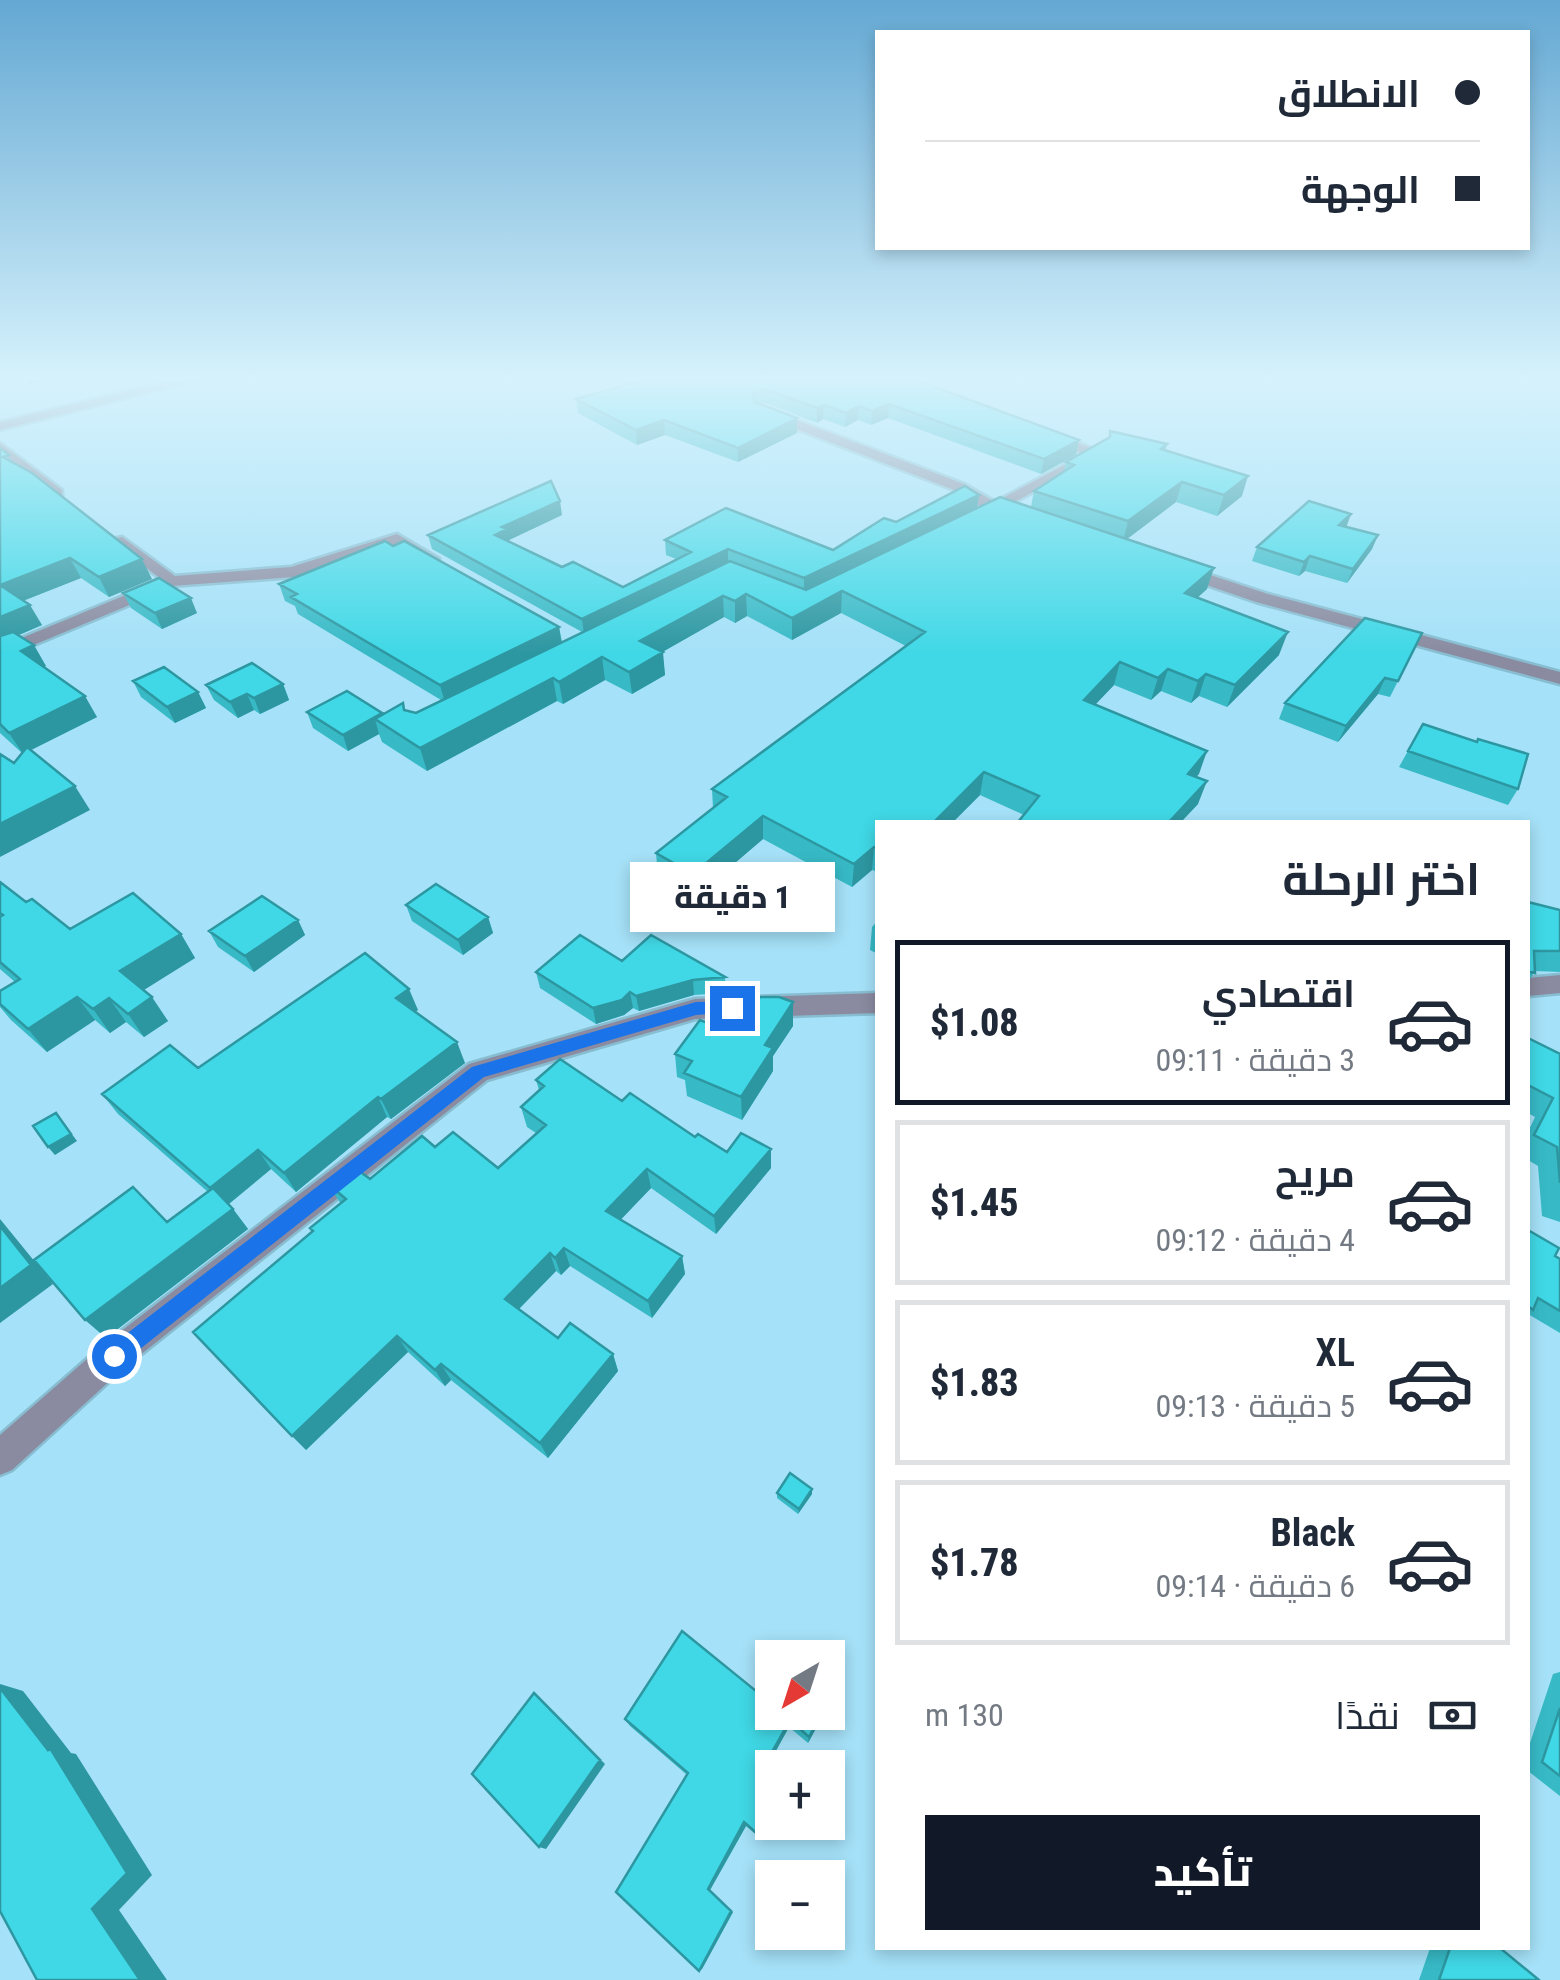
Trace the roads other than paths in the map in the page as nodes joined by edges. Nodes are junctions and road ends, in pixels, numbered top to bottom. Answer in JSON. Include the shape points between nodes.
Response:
{"nodes":[{"id":1,"x":26,"y":468,"type":"edge"},
{"id":2,"x":911,"y":468,"type":"edge"},
{"id":3,"x":1074,"y":468,"type":"edge"},
{"id":4,"x":68,"y":502,"type":"edge"},
{"id":5,"x":1005,"y":512,"type":"junction"},
{"id":6,"x":96,"y":524,"type":"edge"},
{"id":7,"x":960,"y":526,"type":"edge"},
{"id":8,"x":1156,"y":562,"type":"edge"},
{"id":9,"x":448,"y":568,"type":"edge"},
{"id":10,"x":171,"y":581,"type":"junction"},
{"id":11,"x":0,"y":654,"type":"edge"},
{"id":12,"x":1560,"y":678,"type":"edge"},
{"id":13,"x":1560,"y":984,"type":"edge"},
{"id":14,"x":1530,"y":987,"type":"edge"},
{"id":15,"x":875,"y":1003,"type":"edge"},
{"id":16,"x":0,"y":1458,"type":"edge"}],
"edges":[{"from":1,"to":4,"type":"street"},
{"from":2,"to":5,"type":"street"},
{"from":3,"to":5,"type":"street"},
{"from":5,"to":7,"type":"street"},
{"from":6,"to":10,"type":"street"},
{"from":8,"to":12,"type":"street","via":[[1262,598]]},
{"from":9,"to":10,"type":"street","via":[[398,540],[294,572]]},
{"from":10,"to":11,"type":"street"},
{"from":13,"to":14,"type":"street"},
{"from":15,"to":16,"type":"street","via":[[696,1009],[478,1072],[114,1356]]}]}
